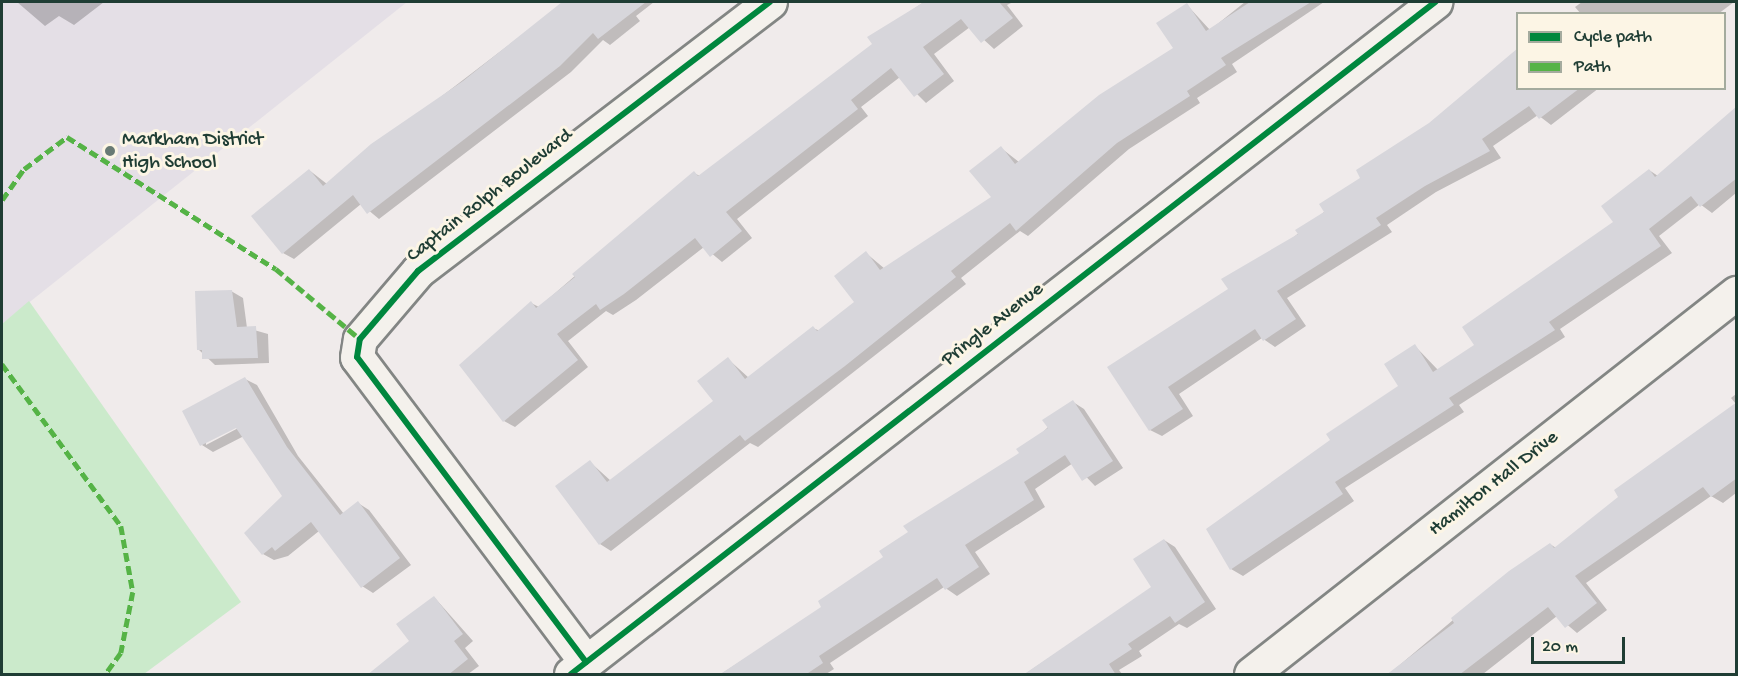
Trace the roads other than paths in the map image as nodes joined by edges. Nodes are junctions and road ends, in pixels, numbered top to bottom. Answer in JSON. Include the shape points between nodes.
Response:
{"nodes":[{"id":1,"x":770,"y":2,"type":"edge"},
{"id":2,"x":1435,"y":2,"type":"edge"},
{"id":3,"x":1737,"y":293,"type":"edge"},
{"id":4,"x":578,"y":668,"type":"edge"},
{"id":5,"x":1251,"y":675,"type":"edge"}],
"edges":[{"from":1,"to":4,"type":"street","name":"Captain Rolph Boulevard","via":[[418,271],[360,339],[357,357]]},
{"from":2,"to":4,"type":"street","name":"Pringle Avenue"},
{"from":3,"to":5,"type":"street","name":"Hamilton Hall Drive"}]}
